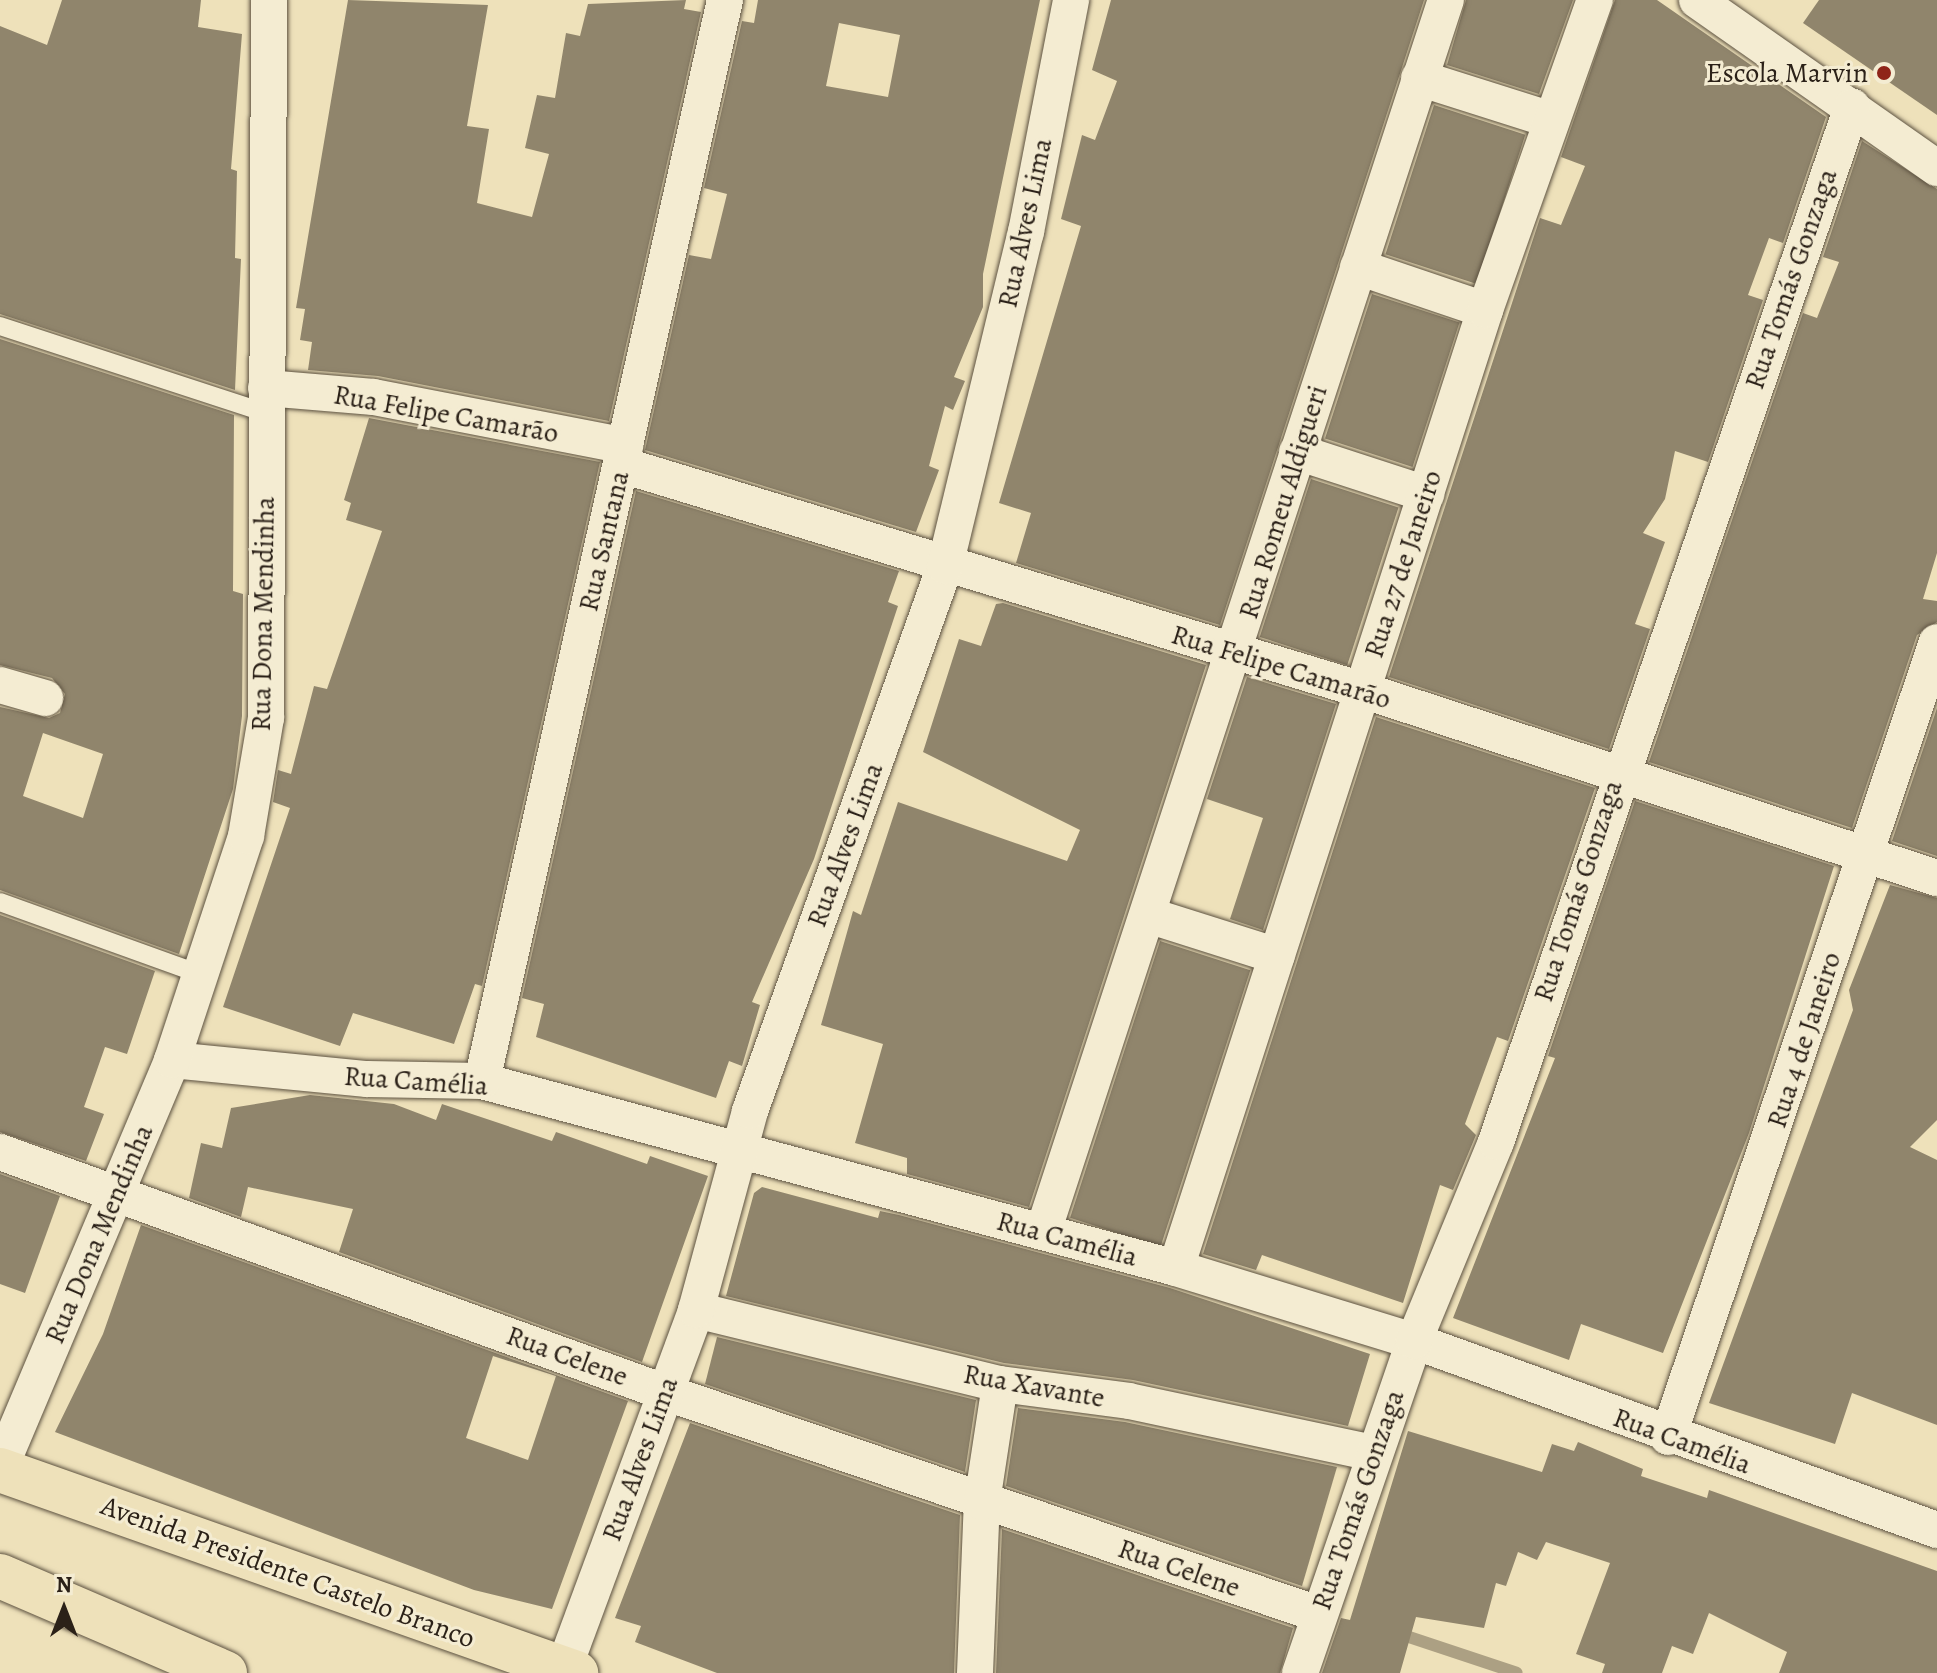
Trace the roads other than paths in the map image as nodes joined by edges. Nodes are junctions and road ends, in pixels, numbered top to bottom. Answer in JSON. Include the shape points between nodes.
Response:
{"nodes":[{"id":1,"x":269,"y":0,"type":"edge"},
{"id":2,"x":725,"y":0,"type":"edge"},
{"id":3,"x":1071,"y":0,"type":"edge"},
{"id":4,"x":1446,"y":0,"type":"edge"},
{"id":5,"x":1595,"y":0,"type":"edge"},
{"id":6,"x":1697,"y":0,"type":"edge"},
{"id":7,"x":1419,"y":78,"type":"junction"},
{"id":8,"x":1852,"y":107,"type":"junction"},
{"id":9,"x":1548,"y":119,"type":"junction"},
{"id":10,"x":1937,"y":168,"type":"edge"},
{"id":11,"x":1358,"y":267,"type":"junction"},
{"id":12,"x":1485,"y":310,"type":"junction"},
{"id":13,"x":0,"y":326,"type":"edge"},
{"id":14,"x":266,"y":401,"type":"junction"},
{"id":15,"x":1297,"y":452,"type":"junction"},
{"id":16,"x":624,"y":455,"type":"junction"},
{"id":17,"x":1426,"y":494,"type":"junction"},
{"id":18,"x":945,"y":566,"type":"junction"},
{"id":19,"x":1937,"y":642,"type":"edge"},
{"id":20,"x":1236,"y":653,"type":"junction"},
{"id":21,"x":0,"y":685,"type":"edge"},
{"id":22,"x":1362,"y":690,"type":"junction"},
{"id":23,"x":45,"y":698,"type":"dead end"},
{"id":24,"x":1618,"y":772,"type":"junction"},
{"id":25,"x":1865,"y":855,"type":"junction"},
{"id":26,"x":1937,"y":878,"type":"edge"},
{"id":27,"x":0,"y":902,"type":"edge"},
{"id":28,"x":1148,"y":915,"type":"junction"},
{"id":29,"x":1277,"y":956,"type":"junction"},
{"id":30,"x":200,"y":974,"type":"junction"},
{"id":31,"x":172,"y":1060,"type":"junction"},
{"id":32,"x":482,"y":1081,"type":"junction"},
{"id":33,"x":0,"y":1152,"type":"edge"},
{"id":34,"x":740,"y":1154,"type":"junction"},
{"id":35,"x":117,"y":1192,"type":"junction"},
{"id":36,"x":1043,"y":1232,"type":"junction"},
{"id":37,"x":1176,"y":1268,"type":"junction"},
{"id":38,"x":696,"y":1310,"type":"junction"},
{"id":39,"x":1414,"y":1341,"type":"junction"},
{"id":40,"x":1000,"y":1384,"type":"junction"},
{"id":41,"x":664,"y":1392,"type":"junction"},
{"id":42,"x":1668,"y":1437,"type":"junction"},
{"id":43,"x":1373,"y":1453,"type":"junction"},
{"id":44,"x":0,"y":1469,"type":"edge"},
{"id":45,"x":982,"y":1502,"type":"junction"},
{"id":46,"x":1937,"y":1530,"type":"edge"},
{"id":47,"x":0,"y":1576,"type":"edge"},
{"id":48,"x":1318,"y":1614,"type":"junction"},
{"id":49,"x":567,"y":1672,"type":"edge"},
{"id":50,"x":225,"y":1673,"type":"edge"},
{"id":51,"x":975,"y":1673,"type":"edge"},
{"id":52,"x":1300,"y":1673,"type":"edge"}],
"edges":[{"from":1,"to":14,"type":"street","name":"Rua Dona Mendinha"},
{"from":2,"to":16,"type":"street","name":"Rua Santana"},
{"from":3,"to":18,"type":"street","name":"Rua Alves Lima","via":[[1026,232]]},
{"from":4,"to":7,"type":"street","name":"Rua Romeu Aldigueri"},
{"from":5,"to":9,"type":"street","name":"Rua 27 de Janeiro"},
{"from":6,"to":8,"type":"street"},
{"from":7,"to":9,"type":"street"},
{"from":7,"to":11,"type":"street","name":"Rua Romeu Aldigueri"},
{"from":8,"to":10,"type":"street"},
{"from":8,"to":24,"type":"street","name":"Rua Tomás Gonzaga"},
{"from":9,"to":12,"type":"street","name":"Rua 27 de Janeiro"},
{"from":11,"to":12,"type":"street"},
{"from":11,"to":15,"type":"street","name":"Rua Romeu Aldigueri"},
{"from":12,"to":17,"type":"street","name":"Rua 27 de Janeiro"},
{"from":13,"to":14,"type":"lane","name":"Rua Felipe Camarão"},
{"from":14,"to":16,"type":"street","name":"Rua Felipe Camarão","via":[[374,397]]},
{"from":14,"to":30,"type":"street","name":"Rua Dona Mendinha","via":[[266,718],[246,836]]},
{"from":15,"to":17,"type":"street"},
{"from":15,"to":20,"type":"street","name":"Rua Romeu Aldigueri"},
{"from":16,"to":18,"type":"street","name":"Rua Felipe Camarão"},
{"from":16,"to":32,"type":"street","name":"Rua Santana"},
{"from":17,"to":22,"type":"street","name":"Rua 27 de Janeiro"},
{"from":18,"to":20,"type":"street","name":"Rua Felipe Camarão"},
{"from":18,"to":34,"type":"street","name":"Rua Alves Lima"},
{"from":19,"to":25,"type":"street","name":"Rua 4 de Janeiro"},
{"from":20,"to":22,"type":"street","name":"Rua Felipe Camarão"},
{"from":20,"to":28,"type":"street","name":"Rua Romeu Aldigueri"},
{"from":21,"to":23,"type":"street"},
{"from":22,"to":24,"type":"street","name":"Rua Felipe Camarão"},
{"from":22,"to":29,"type":"street","name":"Rua 27 de Janeiro"},
{"from":24,"to":25,"type":"street","name":"Rua Felipe Camarão"},
{"from":24,"to":39,"type":"street","name":"Rua Tomás Gonzaga","via":[[1496,1142]]},
{"from":25,"to":26,"type":"street","name":"Rua Felipe Camarão"},
{"from":25,"to":42,"type":"street","name":"Rua 4 de Janeiro"},
{"from":27,"to":30,"type":"lane"},
{"from":28,"to":29,"type":"street"},
{"from":28,"to":36,"type":"street","name":"Rua Romeu Aldigueri"},
{"from":29,"to":37,"type":"street","name":"Rua 27 de Janeiro"},
{"from":30,"to":31,"type":"street","name":"Rua Dona Mendinha"},
{"from":31,"to":32,"type":"street","name":"Rua Camélia","via":[[367,1079]]},
{"from":31,"to":35,"type":"street","name":"Rua Dona Mendinha"},
{"from":32,"to":34,"type":"street","name":"Rua Camélia"},
{"from":33,"to":35,"type":"street","name":"Rua Celene"},
{"from":34,"to":36,"type":"street","name":"Rua Camélia"},
{"from":34,"to":38,"type":"street","name":"Rua Alves Lima"},
{"from":35,"to":41,"type":"street","name":"Rua Celene"},
{"from":35,"to":44,"type":"street","name":"Rua Dona Mendinha"},
{"from":36,"to":37,"type":"street","name":"Rua Camélia"},
{"from":37,"to":39,"type":"street","name":"Rua Camélia"},
{"from":38,"to":40,"type":"street","name":"Rua Xavante"},
{"from":38,"to":41,"type":"street","name":"Rua Alves Lima"},
{"from":39,"to":42,"type":"street","name":"Rua Camélia"},
{"from":39,"to":43,"type":"street","name":"Rua Tomás Gonzaga"},
{"from":40,"to":43,"type":"street","name":"Rua Xavante","via":[[1129,1401]]},
{"from":40,"to":45,"type":"street"},
{"from":41,"to":45,"type":"street","name":"Rua Celene"},
{"from":41,"to":49,"type":"street","name":"Rua Alves Lima"},
{"from":42,"to":46,"type":"street","name":"Rua Camélia"},
{"from":43,"to":48,"type":"street","name":"Rua Tomás Gonzaga"},
{"from":44,"to":49,"type":"main road","name":"Avenida Presidente Castelo Branco"},
{"from":45,"to":48,"type":"street","name":"Rua Celene"},
{"from":45,"to":51,"type":"street"},
{"from":47,"to":50,"type":"main road"},
{"from":48,"to":52,"type":"street","name":"Rua Tomás Gonzaga"}]}
